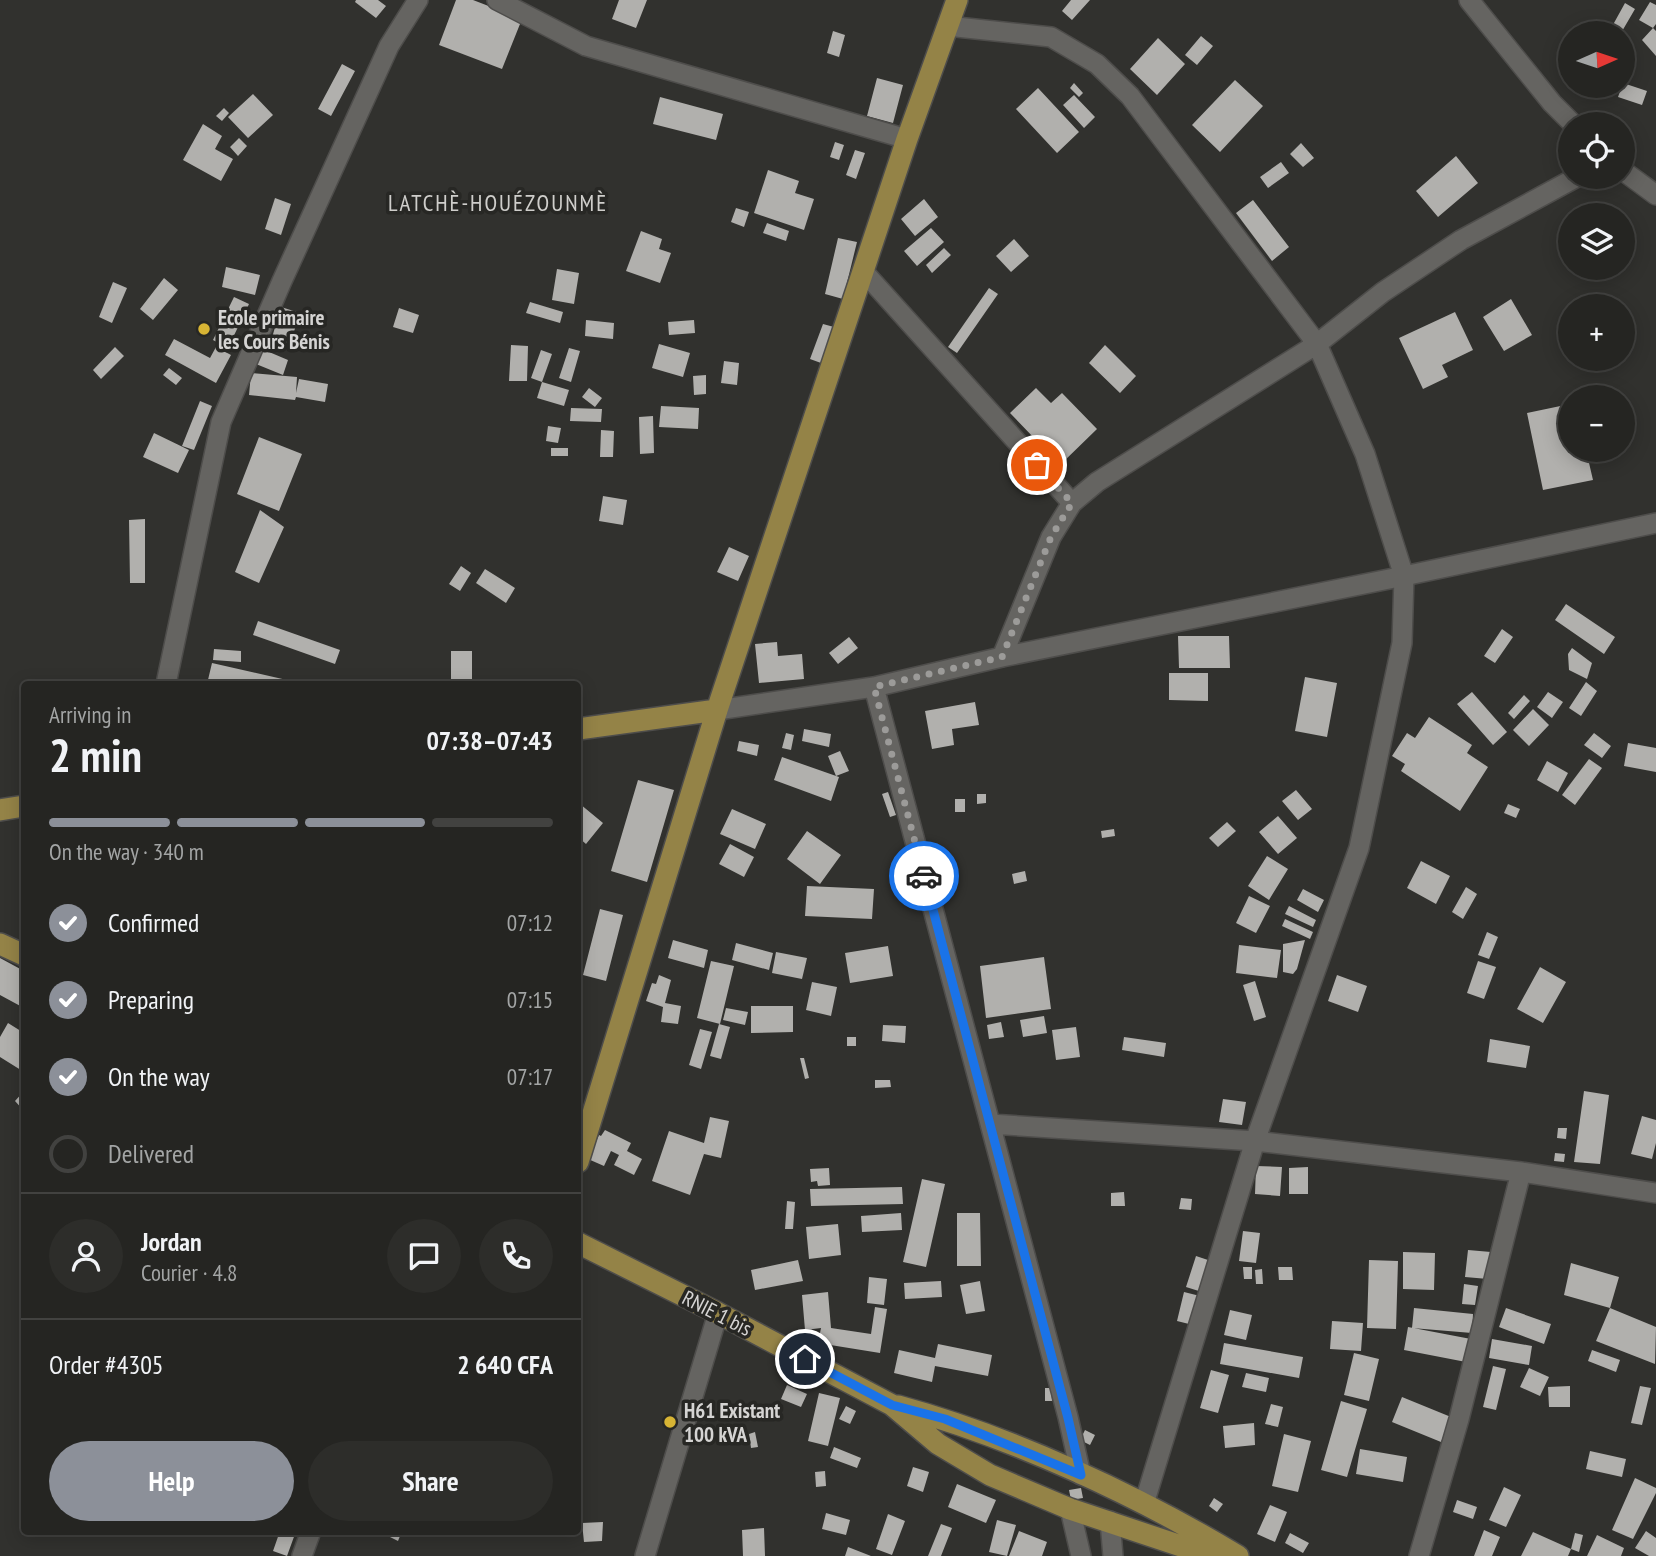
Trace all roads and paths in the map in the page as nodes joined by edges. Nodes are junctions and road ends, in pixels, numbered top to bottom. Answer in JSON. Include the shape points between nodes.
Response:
{"nodes":[{"id":1,"x":418,"y":0,"type":"edge"},
{"id":2,"x":497,"y":0,"type":"edge"},
{"id":3,"x":957,"y":0,"type":"edge"},
{"id":4,"x":1469,"y":0,"type":"edge"},
{"id":5,"x":947,"y":26,"type":"junction"},
{"id":6,"x":1561,"y":112,"type":"edge"},
{"id":7,"x":907,"y":139,"type":"junction"},
{"id":8,"x":1635,"y":180,"type":"edge"},
{"id":9,"x":1558,"y":187,"type":"edge"},
{"id":10,"x":1656,"y":195,"type":"edge"},
{"id":11,"x":863,"y":271,"type":"junction"},
{"id":12,"x":1317,"y":344,"type":"junction"},
{"id":13,"x":1072,"y":503,"type":"junction"},
{"id":14,"x":1656,"y":523,"type":"edge"},
{"id":15,"x":1405,"y":576,"type":"junction"},
{"id":16,"x":1002,"y":657,"type":"junction"},
{"id":17,"x":167,"y":681,"type":"edge"},
{"id":18,"x":874,"y":687,"type":"junction"},
{"id":19,"x":717,"y":710,"type":"junction"},
{"id":20,"x":581,"y":729,"type":"edge"},
{"id":21,"x":21,"y":806,"type":"edge"},
{"id":22,"x":0,"y":810,"type":"edge"},
{"id":23,"x":0,"y":943,"type":"edge"},
{"id":24,"x":21,"y":954,"type":"edge"},
{"id":25,"x":990,"y":1124,"type":"junction"},
{"id":26,"x":1255,"y":1141,"type":"junction"},
{"id":27,"x":581,"y":1152,"type":"edge"},
{"id":28,"x":1521,"y":1172,"type":"junction"},
{"id":29,"x":1656,"y":1193,"type":"edge"},
{"id":30,"x":581,"y":1244,"type":"edge"},
{"id":31,"x":718,"y":1313,"type":"junction"},
{"id":32,"x":892,"y":1405,"type":"junction"},
{"id":33,"x":1081,"y":1475,"type":"junction"},
{"id":34,"x":1144,"y":1504,"type":"junction"},
{"id":35,"x":1070,"y":1509,"type":"junction"},
{"id":36,"x":1110,"y":1521,"type":"junction"},
{"id":37,"x":310,"y":1535,"type":"edge"},
{"id":38,"x":302,"y":1556,"type":"edge"},
{"id":39,"x":645,"y":1556,"type":"edge"},
{"id":40,"x":1081,"y":1556,"type":"edge"},
{"id":41,"x":1113,"y":1556,"type":"edge"},
{"id":42,"x":1211,"y":1556,"type":"edge"},
{"id":43,"x":1238,"y":1556,"type":"edge"},
{"id":44,"x":1419,"y":1556,"type":"edge"}],
"edges":[{"from":1,"to":17,"type":"street","via":[[389,46],[221,422]]},
{"from":2,"to":7,"type":"street","via":[[586,46]]},
{"from":3,"to":5,"type":"main road"},
{"from":4,"to":6,"type":"street"},
{"from":5,"to":7,"type":"main road"},
{"from":5,"to":12,"type":"street","via":[[1051,37],[1097,64],[1130,96]]},
{"from":7,"to":11,"type":"main road"},
{"from":8,"to":10,"type":"street"},
{"from":9,"to":12,"type":"street","via":[[1461,240],[1383,292]]},
{"from":11,"to":13,"type":"street"},
{"from":11,"to":19,"type":"main road"},
{"from":12,"to":13,"type":"street","via":[[1097,482]]},
{"from":12,"to":15,"type":"street","via":[[1365,454]]},
{"from":13,"to":16,"type":"street","via":[[1051,537]]},
{"from":14,"to":15,"type":"street"},
{"from":15,"to":16,"type":"street"},
{"from":15,"to":26,"type":"street","via":[[1402,643],[1359,848]]},
{"from":16,"to":18,"type":"street"},
{"from":18,"to":19,"type":"street"},
{"from":18,"to":25,"type":"street"},
{"from":19,"to":20,"type":"main road"},
{"from":19,"to":27,"type":"main road"},
{"from":21,"to":22,"type":"main road"},
{"from":23,"to":24,"type":"main road"},
{"from":25,"to":26,"type":"street"},
{"from":25,"to":33,"type":"street"},
{"from":26,"to":28,"type":"street"},
{"from":26,"to":34,"type":"street"},
{"from":28,"to":29,"type":"street"},
{"from":28,"to":44,"type":"street"},
{"from":30,"to":31,"type":"main road","name":"RNIE 1 bis"},
{"from":31,"to":32,"type":"main road","name":"RNIE 1 bis"},
{"from":31,"to":39,"type":"street"},
{"from":32,"to":33,"type":"main road","via":[[954,1422]]},
{"from":32,"to":35,"type":"main road","via":[[964,1460]]},
{"from":33,"to":34,"type":"main road"},
{"from":34,"to":43,"type":"main road"},
{"from":35,"to":36,"type":"main road"},
{"from":35,"to":40,"type":"street"},
{"from":36,"to":41,"type":"street"},
{"from":36,"to":42,"type":"main road"},
{"from":37,"to":38,"type":"street"}]}
